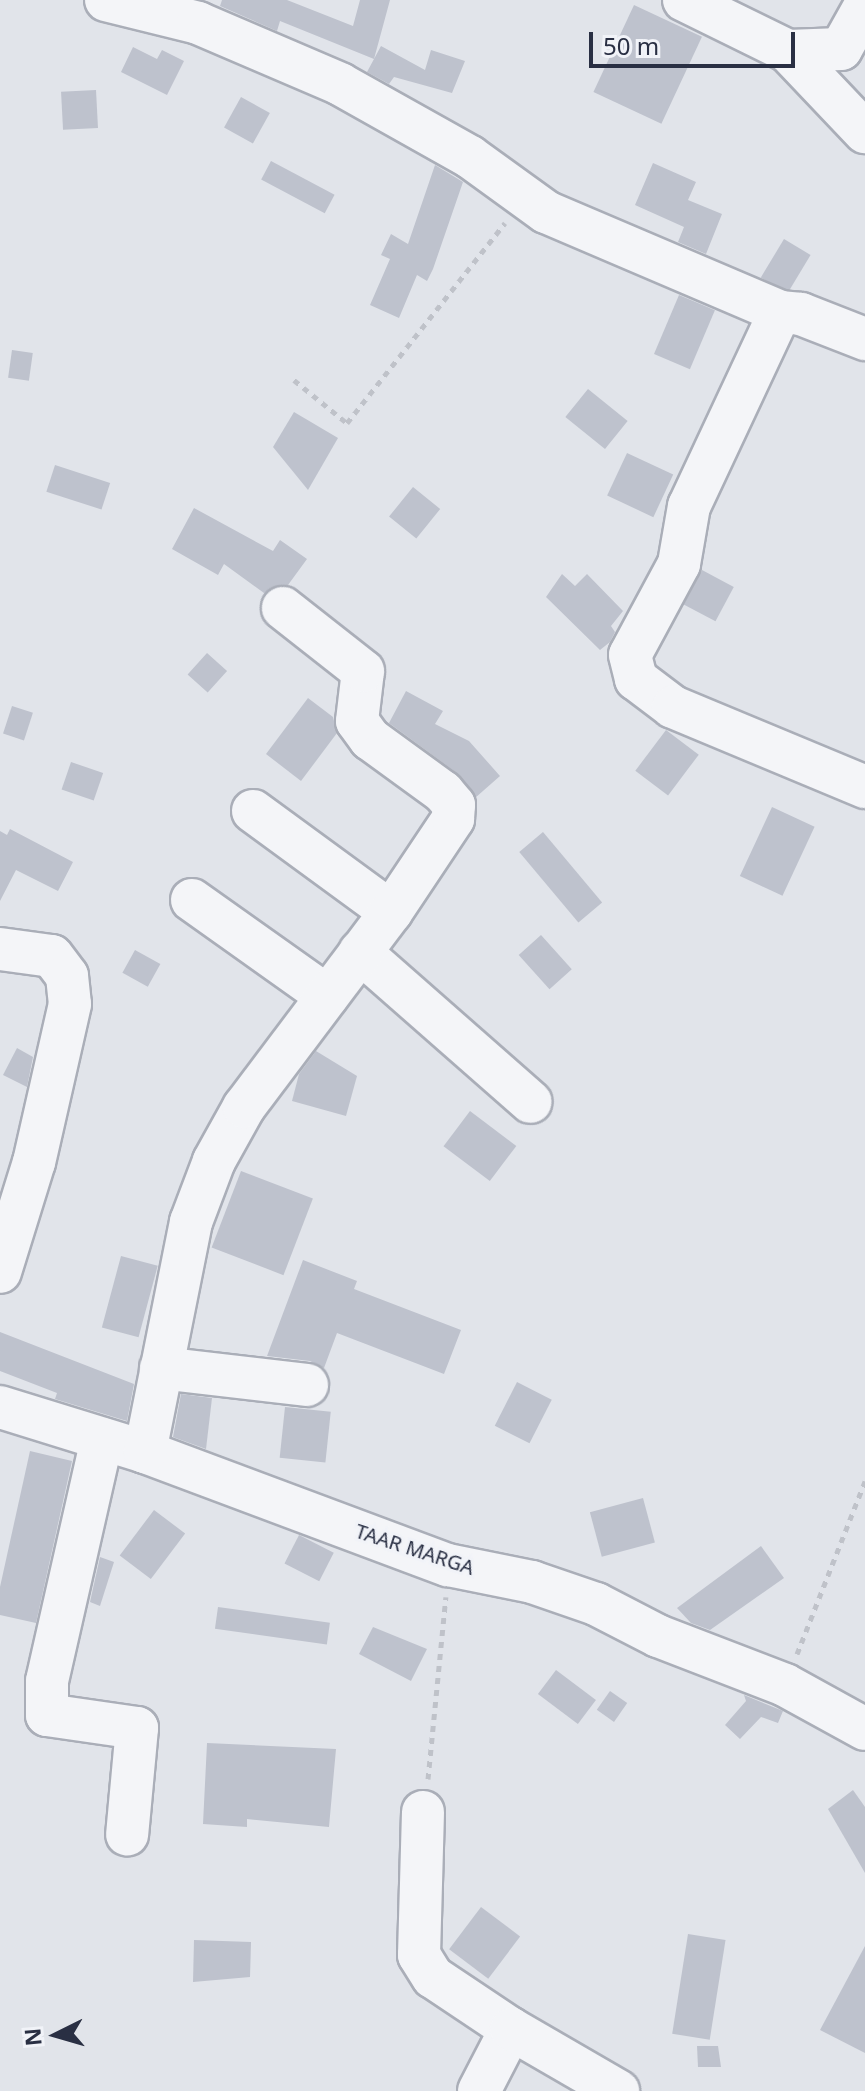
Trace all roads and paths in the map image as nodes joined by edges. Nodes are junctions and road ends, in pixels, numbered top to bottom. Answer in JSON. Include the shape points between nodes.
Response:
{"nodes":[{"id":1,"x":106,"y":0,"type":"edge"},
{"id":2,"x":684,"y":0,"type":"edge"},
{"id":3,"x":865,"y":6,"type":"edge"},
{"id":4,"x":788,"y":51,"type":"junction"},
{"id":5,"x":865,"y":132,"type":"edge"},
{"id":6,"x":526,"y":197,"type":"junction"},
{"id":7,"x":780,"y":312,"type":"junction"},
{"id":8,"x":865,"y":339,"type":"edge"},
{"id":9,"x":294,"y":380,"type":"dead end"},
{"id":10,"x":283,"y":608,"type":"dead end"},
{"id":11,"x":865,"y":787,"type":"edge"},
{"id":12,"x":253,"y":811,"type":"dead end"},
{"id":13,"x":192,"y":900,"type":"dead end"},
{"id":14,"x":391,"y":912,"type":"junction"},
{"id":15,"x":0,"y":949,"type":"edge"},
{"id":16,"x":360,"y":952,"type":"junction"},
{"id":17,"x":327,"y":996,"type":"junction"},
{"id":18,"x":531,"y":1102,"type":"dead end"},
{"id":19,"x":0,"y":1272,"type":"edge"},
{"id":20,"x":161,"y":1368,"type":"junction"},
{"id":21,"x":307,"y":1385,"type":"dead end"},
{"id":22,"x":0,"y":1407,"type":"edge"},
{"id":23,"x":102,"y":1439,"type":"junction"},
{"id":24,"x":145,"y":1452,"type":"junction"},
{"id":25,"x":865,"y":1481,"type":"edge"},
{"id":26,"x":448,"y":1565,"type":"junction"},
{"id":27,"x":785,"y":1685,"type":"junction"},
{"id":28,"x":865,"y":1729,"type":"edge"},
{"id":29,"x":423,"y":1812,"type":"joint"},
{"id":30,"x":127,"y":1835,"type":"dead end"},
{"id":31,"x":511,"y":2029,"type":"junction"},
{"id":32,"x":479,"y":2091,"type":"edge"},
{"id":33,"x":618,"y":2091,"type":"edge"}],
"edges":[{"from":1,"to":6,"type":"street","via":[[198,23],[340,84],[470,157]]},
{"from":2,"to":4,"type":"street"},
{"from":3,"to":4,"type":"street","via":[[841,49]]},
{"from":4,"to":5,"type":"street"},
{"from":6,"to":7,"type":"street","via":[[546,212]]},
{"from":6,"to":9,"type":"path","via":[[347,423]]},
{"from":7,"to":8,"type":"street","via":[[801,314]]},
{"from":7,"to":11,"type":"street","via":[[689,506],[679,564],[630,655],[636,679],[673,707]]},
{"from":10,"to":14,"type":"street","via":[[363,671],[357,721],[370,739],[454,805],[453,819]]},
{"from":12,"to":14,"type":"street"},
{"from":13,"to":17,"type":"street"},
{"from":14,"to":16,"type":"street"},
{"from":15,"to":19,"type":"street","via":[[52,956],[67,976],[70,1004],[34,1162]]},
{"from":16,"to":17,"type":"street"},
{"from":16,"to":18,"type":"street"},
{"from":17,"to":20,"type":"street","via":[[244,1107],[214,1161],[191,1222]]},
{"from":20,"to":21,"type":"street"},
{"from":20,"to":24,"type":"street"},
{"from":22,"to":23,"type":"street","name":"TAAR MARGA"},
{"from":23,"to":24,"type":"street","name":"TAAR MARGA"},
{"from":23,"to":30,"type":"street","via":[[47,1681],[47,1715],[137,1728]]},
{"from":24,"to":26,"type":"street","name":"TAAR MARGA"},
{"from":25,"to":27,"type":"path"},
{"from":26,"to":27,"type":"street","name":"TAAR MARGA","via":[[532,1582],[596,1604],[658,1636]]},
{"from":26,"to":29,"type":"path"},
{"from":27,"to":28,"type":"street","name":"TAAR MARGA"},
{"from":29,"to":31,"type":"street","via":[[419,1955],[433,1977]]},
{"from":31,"to":32,"type":"street"},
{"from":31,"to":33,"type":"street"}]}
